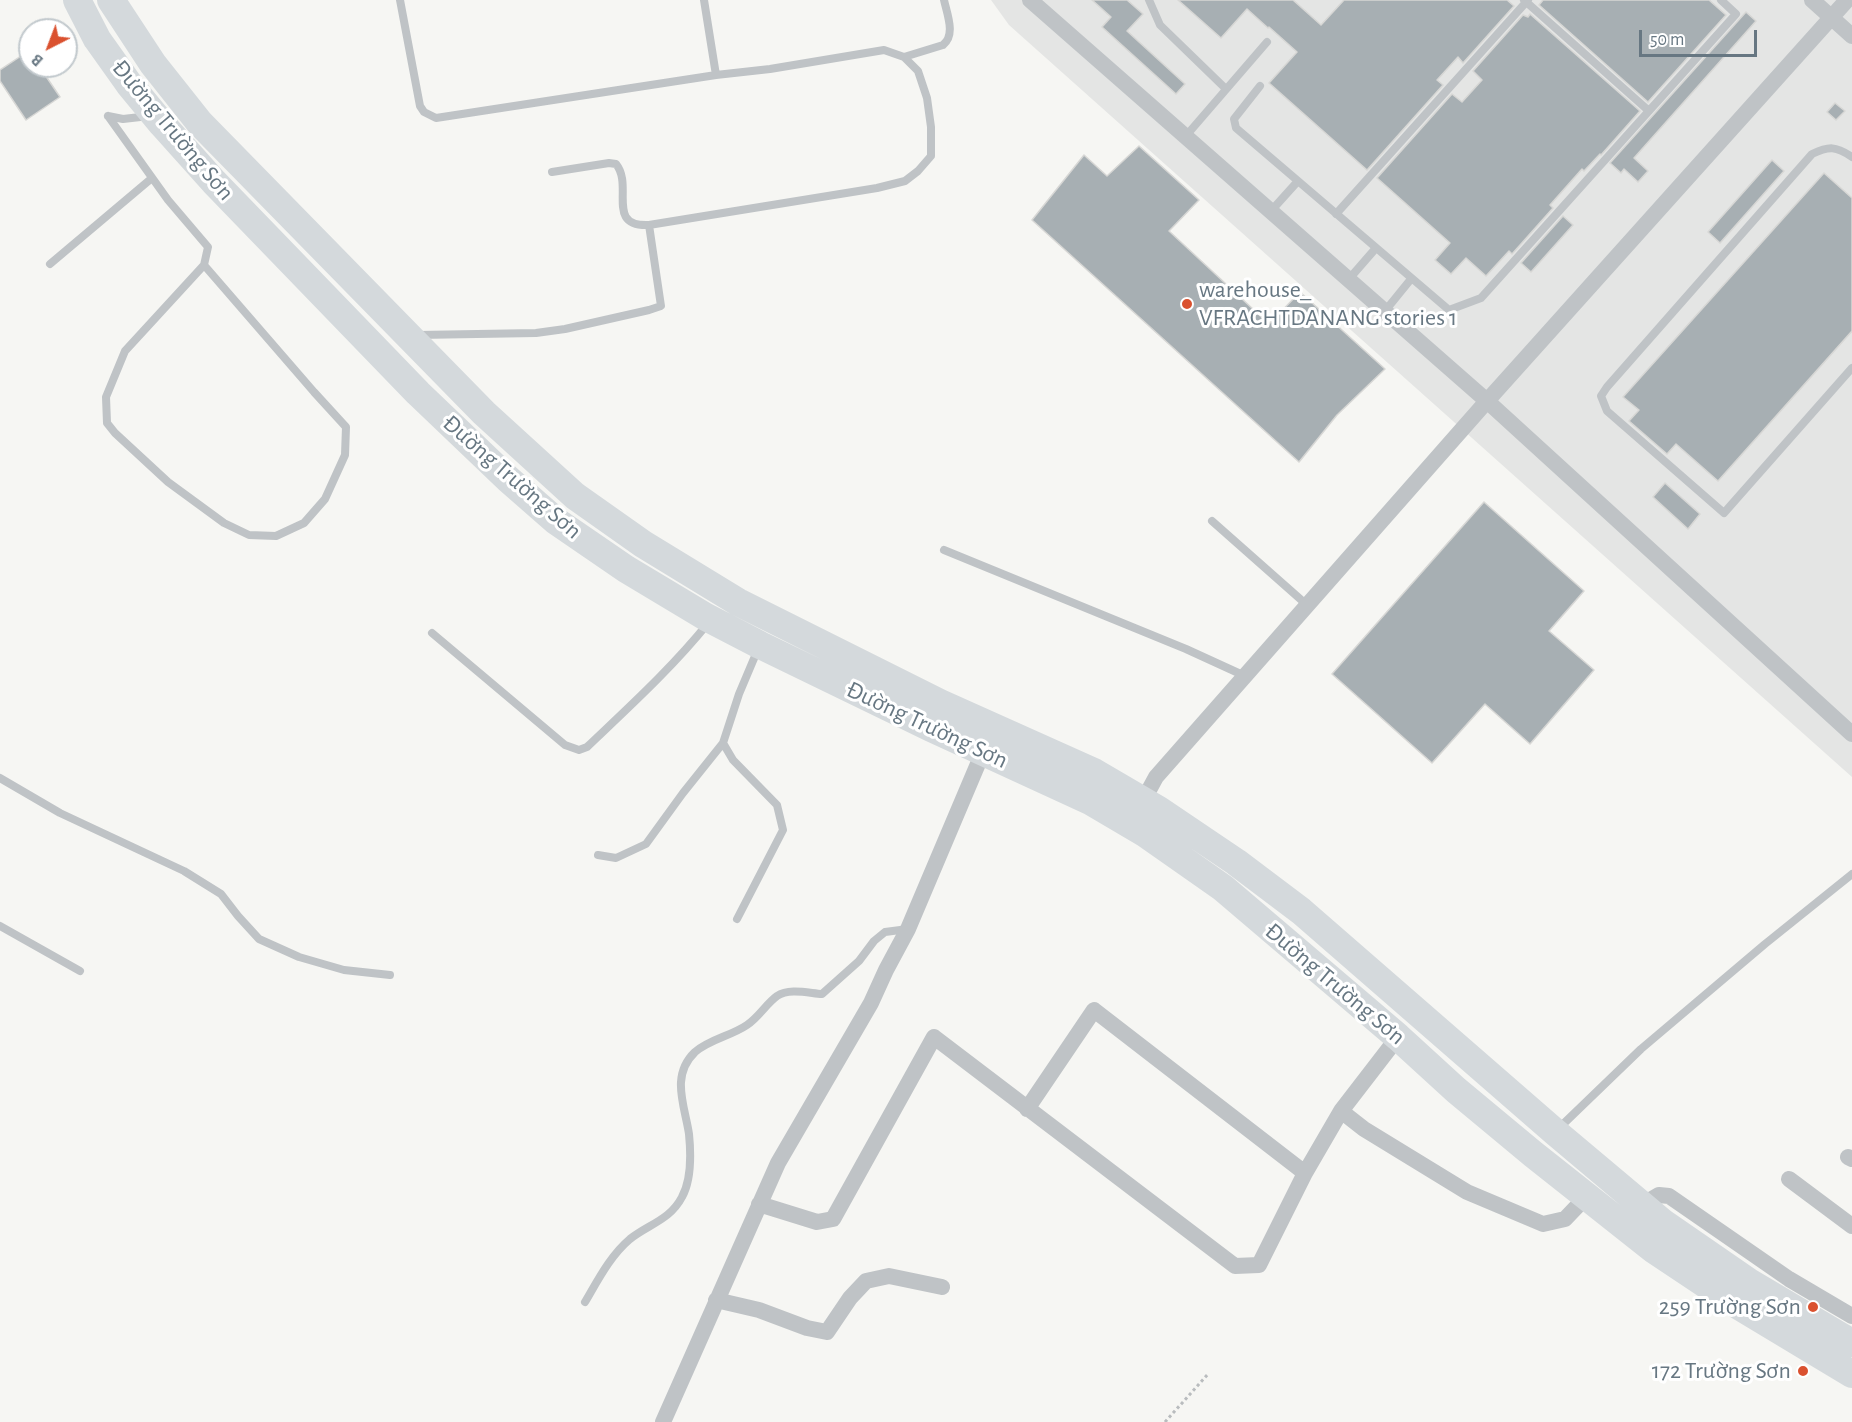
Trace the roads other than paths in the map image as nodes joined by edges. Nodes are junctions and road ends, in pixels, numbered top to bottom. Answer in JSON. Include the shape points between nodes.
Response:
{"nodes":[{"id":1,"x":76,"y":0,"type":"edge"},
{"id":2,"x":111,"y":0,"type":"edge"},
{"id":3,"x":400,"y":0,"type":"edge"},
{"id":4,"x":704,"y":0,"type":"edge"},
{"id":5,"x":944,"y":0,"type":"edge"},
{"id":6,"x":1030,"y":0,"type":"edge"},
{"id":7,"x":1149,"y":0,"type":"edge"},
{"id":8,"x":1721,"y":0,"type":"edge"},
{"id":9,"x":1812,"y":0,"type":"edge"},
{"id":10,"x":1847,"y":0,"type":"edge"},
{"id":11,"x":1526,"y":1,"type":"edge"},
{"id":12,"x":1831,"y":18,"type":"junction"},
{"id":13,"x":1852,"y":36,"type":"edge"},
{"id":14,"x":1267,"y":42,"type":"dead end"},
{"id":15,"x":904,"y":57,"type":"junction"},
{"id":16,"x":717,"y":75,"type":"junction"},
{"id":17,"x":1260,"y":86,"type":"dead end"},
{"id":18,"x":1226,"y":89,"type":"junction"},
{"id":19,"x":1650,"y":111,"type":"junction"},
{"id":20,"x":154,"y":115,"type":"junction"},
{"id":21,"x":1185,"y":137,"type":"junction"},
{"id":22,"x":1852,"y":157,"type":"edge"},
{"id":23,"x":552,"y":172,"type":"dead end"},
{"id":24,"x":152,"y":177,"type":"junction"},
{"id":25,"x":1298,"y":181,"type":"junction"},
{"id":26,"x":1271,"y":212,"type":"junction"},
{"id":27,"x":1336,"y":214,"type":"junction"},
{"id":28,"x":649,"y":225,"type":"junction"},
{"id":29,"x":1376,"y":248,"type":"junction"},
{"id":30,"x":51,"y":264,"type":"dead end"},
{"id":31,"x":204,"y":265,"type":"junction"},
{"id":32,"x":1349,"y":279,"type":"junction"},
{"id":33,"x":1411,"y":279,"type":"junction"},
{"id":34,"x":1385,"y":311,"type":"junction"},
{"id":35,"x":408,"y":336,"type":"junction"},
{"id":36,"x":1852,"y":369,"type":"edge"},
{"id":37,"x":1487,"y":401,"type":"junction"},
{"id":38,"x":1212,"y":521,"type":"dead end"},
{"id":39,"x":944,"y":550,"type":"dead end"},
{"id":40,"x":1306,"y":605,"type":"junction"},
{"id":41,"x":711,"y":620,"type":"junction"},
{"id":42,"x":432,"y":633,"type":"dead end"},
{"id":43,"x":760,"y":645,"type":"junction"},
{"id":44,"x":1245,"y":676,"type":"junction"},
{"id":45,"x":1852,"y":734,"type":"edge"},
{"id":46,"x":723,"y":743,"type":"junction"},
{"id":47,"x":983,"y":752,"type":"junction"},
{"id":48,"x":0,"y":778,"type":"edge"},
{"id":49,"x":1143,"y":801,"type":"junction"},
{"id":50,"x":598,"y":855,"type":"dead end"},
{"id":51,"x":1852,"y":874,"type":"edge"},
{"id":52,"x":737,"y":919,"type":"dead end"},
{"id":53,"x":0,"y":926,"type":"edge"},
{"id":54,"x":908,"y":929,"type":"junction"},
{"id":55,"x":80,"y":971,"type":"dead end"},
{"id":56,"x":390,"y":975,"type":"dead end"},
{"id":57,"x":1398,"y":1037,"type":"junction"},
{"id":58,"x":1027,"y":1109,"type":"junction"},
{"id":59,"x":1341,"y":1111,"type":"junction"},
{"id":60,"x":1555,"y":1132,"type":"junction"},
{"id":61,"x":1305,"y":1173,"type":"junction"},
{"id":62,"x":1789,"y":1179,"type":"dead end"},
{"id":63,"x":1586,"y":1197,"type":"junction"},
{"id":64,"x":759,"y":1204,"type":"junction"},
{"id":65,"x":1642,"y":1205,"type":"junction"},
{"id":66,"x":1852,"y":1226,"type":"edge"},
{"id":67,"x":942,"y":1287,"type":"dead end"},
{"id":68,"x":716,"y":1300,"type":"junction"},
{"id":69,"x":585,"y":1302,"type":"dead end"},
{"id":70,"x":1852,"y":1316,"type":"edge"},
{"id":71,"x":1852,"y":1343,"type":"edge"},
{"id":72,"x":1852,"y":1374,"type":"edge"},
{"id":73,"x":663,"y":1422,"type":"edge"}],
"edges":[{"from":1,"to":20,"type":"highway","name":"Đường Trường Sơn","via":[[98,39]]},
{"from":2,"to":35,"type":"highway","name":"Đường Trường Sơn","via":[[153,64],[199,122]]},
{"from":3,"to":16,"type":"lane","via":[[420,106],[436,118]]},
{"from":4,"to":16,"type":"lane"},
{"from":5,"to":15,"type":"lane","via":[[950,33],[947,42]]},
{"from":6,"to":21,"type":"street"},
{"from":7,"to":18,"type":"lane","via":[[1160,25]]},
{"from":8,"to":19,"type":"lane","via":[[1736,14]]},
{"from":9,"to":12,"type":"street"},
{"from":10,"to":12,"type":"street"},
{"from":11,"to":19,"type":"lane"},
{"from":11,"to":27,"type":"lane"},
{"from":12,"to":13,"type":"street"},
{"from":12,"to":37,"type":"street"},
{"from":14,"to":18,"type":"lane"},
{"from":15,"to":16,"type":"lane","via":[[884,50]]},
{"from":15,"to":28,"type":"lane","via":[[918,71],[931,127],[931,156],[905,181]]},
{"from":17,"to":25,"type":"lane","via":[[1234,119],[1236,128]]},
{"from":18,"to":21,"type":"lane"},
{"from":19,"to":33,"type":"lane","via":[[1481,298],[1449,310]]},
{"from":20,"to":24,"type":"lane","via":[[123,119],[108,116]]},
{"from":20,"to":41,"type":"highway","name":"Đường Trường Sơn","via":[[418,393],[525,494],[583,540]]},
{"from":21,"to":26,"type":"street"},
{"from":22,"to":36,"type":"lane","via":[[1841,149],[1826,148],[1812,154],[1601,396],[1607,411],[1724,513]]},
{"from":23,"to":28,"type":"lane","via":[[616,164],[624,192],[625,215],[636,224]]},
{"from":24,"to":30,"type":"lane"},
{"from":24,"to":31,"type":"lane","via":[[208,247]]},
{"from":25,"to":26,"type":"lane"},
{"from":25,"to":27,"type":"lane"},
{"from":26,"to":32,"type":"street"},
{"from":27,"to":29,"type":"lane"},
{"from":28,"to":35,"type":"lane","via":[[660,306],[536,333]]},
{"from":29,"to":32,"type":"lane"},
{"from":29,"to":33,"type":"lane"},
{"from":31,"to":31,"type":"lane","via":[[125,351],[106,397],[107,423],[168,482],[224,522],[249,535],[276,536],[304,523],[325,499],[345,455],[346,427]]},
{"from":32,"to":34,"type":"street"},
{"from":33,"to":34,"type":"lane"},
{"from":34,"to":37,"type":"street"},
{"from":35,"to":49,"type":"highway","name":"Đường Trường Sơn","via":[[484,413],[575,496],[687,572],[738,602],[940,703],[1094,772]]},
{"from":37,"to":40,"type":"street"},
{"from":37,"to":45,"type":"street"},
{"from":38,"to":40,"type":"lane"},
{"from":39,"to":44,"type":"lane"},
{"from":40,"to":44,"type":"street"},
{"from":41,"to":42,"type":"lane","via":[[662,676],[587,747],[579,750],[565,745]]},
{"from":41,"to":43,"type":"highway","name":"Đường Trường Sơn"},
{"from":43,"to":46,"type":"lane"},
{"from":43,"to":47,"type":"highway","name":"Đường Trường Sơn"},
{"from":44,"to":49,"type":"street","via":[[1156,777]]},
{"from":46,"to":50,"type":"lane","via":[[646,844],[616,858]]},
{"from":46,"to":52,"type":"lane","via":[[732,760],[777,805],[783,830]]},
{"from":47,"to":54,"type":"street"},
{"from":47,"to":57,"type":"highway","name":"Đường Trường Sơn","via":[[1090,801],[1186,860]]},
{"from":48,"to":56,"type":"lane","via":[[60,813],[184,871],[221,894],[260,939],[299,957],[344,970]]},
{"from":49,"to":60,"type":"highway","name":"Đường Trường Sơn","via":[[1236,862],[1301,911]]},
{"from":51,"to":60,"type":"lane","via":[[1641,1049]]},
{"from":53,"to":55,"type":"lane"},
{"from":54,"to":64,"type":"street","via":[[871,1004],[778,1163]]},
{"from":54,"to":69,"type":"lane","via":[[885,932],[822,994],[786,992],[746,1026],[694,1054],[680,1084],[690,1151],[683,1195],[666,1217],[639,1232],[618,1251]]},
{"from":57,"to":59,"type":"street"},
{"from":57,"to":63,"type":"highway","name":"Đường Trường Sơn"},
{"from":58,"to":61,"type":"street","via":[[1094,1010]]},
{"from":58,"to":61,"type":"street","via":[[1235,1266],[1258,1265]]},
{"from":58,"to":64,"type":"street","via":[[934,1037],[833,1219],[817,1222]]},
{"from":59,"to":61,"type":"street"},
{"from":59,"to":63,"type":"street","via":[[1467,1192],[1543,1224],[1565,1219]]},
{"from":60,"to":65,"type":"highway","name":"Đường Trường Sơn"},
{"from":62,"to":66,"type":"street"},
{"from":63,"to":72,"type":"highway","name":"Đường Trường Sơn","via":[[1690,1274]]},
{"from":64,"to":68,"type":"street"},
{"from":65,"to":70,"type":"street","via":[[1659,1195],[1669,1196],[1789,1279]]},
{"from":65,"to":71,"type":"highway","name":"Đường Trường Sơn","via":[[1749,1282]]},
{"from":67,"to":68,"type":"street","via":[[889,1276],[866,1281],[827,1332]]},
{"from":68,"to":73,"type":"street"}]}
